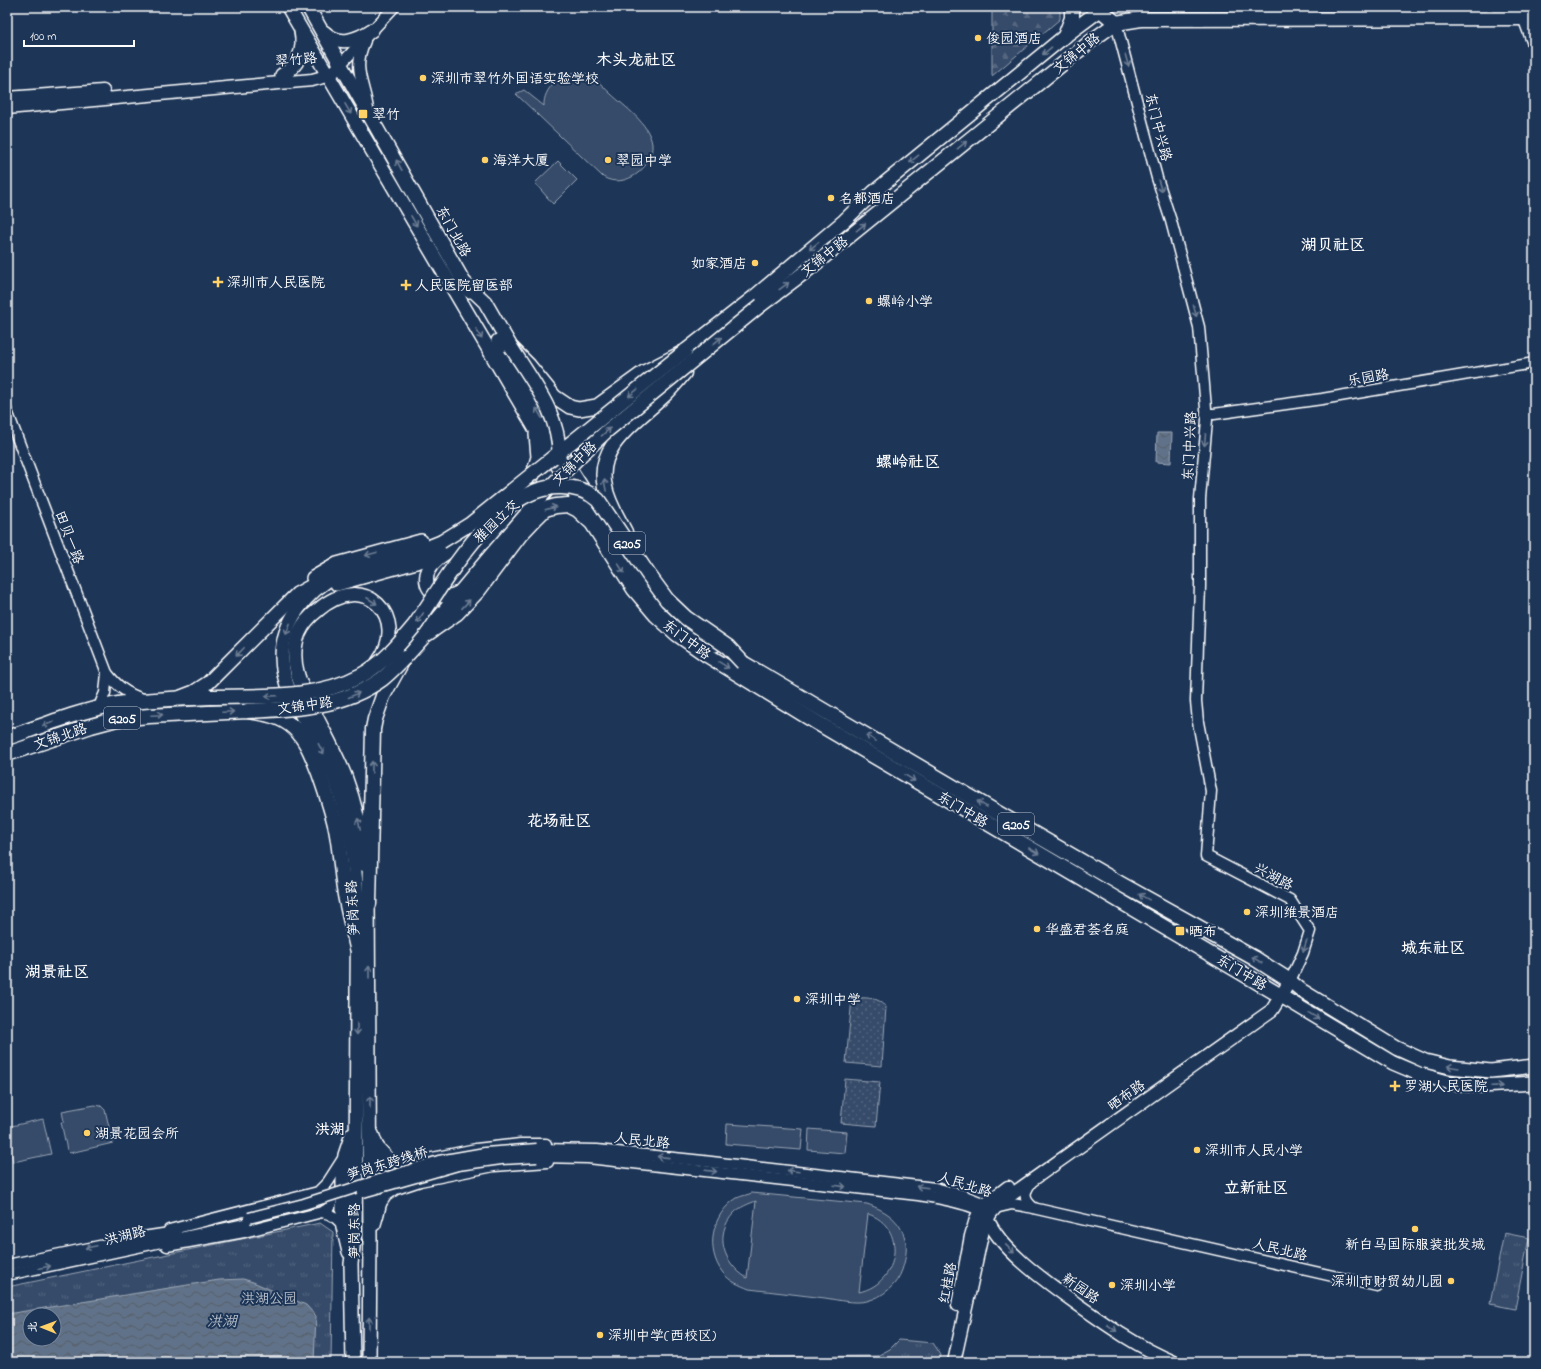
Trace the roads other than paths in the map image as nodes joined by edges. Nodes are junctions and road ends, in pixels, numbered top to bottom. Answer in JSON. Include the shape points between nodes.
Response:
{"nodes":[{"id":1,"x":288,"y":7,"type":"edge"},
{"id":2,"x":308,"y":7,"type":"edge"},
{"id":3,"x":394,"y":7,"type":"edge"},
{"id":4,"x":1072,"y":7,"type":"edge"},
{"id":5,"x":1103,"y":8,"type":"edge"},
{"id":6,"x":1525,"y":14,"type":"edge"},
{"id":7,"x":1116,"y":23,"type":"junction"},
{"id":8,"x":301,"y":29,"type":"junction"},
{"id":9,"x":321,"y":30,"type":"junction"},
{"id":10,"x":370,"y":33,"type":"junction"},
{"id":11,"x":1065,"y":36,"type":"junction"},
{"id":12,"x":1534,"y":47,"type":"edge"},
{"id":13,"x":341,"y":64,"type":"junction"},
{"id":14,"x":327,"y":74,"type":"junction"},
{"id":15,"x":282,"y":75,"type":"junction"},
{"id":16,"x":7,"y":98,"type":"edge"},
{"id":17,"x":7,"y":108,"type":"edge"},
{"id":18,"x":368,"y":110,"type":"junction"},
{"id":19,"x":466,"y":284,"type":"junction"},
{"id":20,"x":757,"y":301,"type":"junction"},
{"id":21,"x":511,"y":347,"type":"junction"},
{"id":22,"x":690,"y":355,"type":"junction"},
{"id":23,"x":1534,"y":363,"type":"edge"},
{"id":24,"x":7,"y":411,"type":"edge"},
{"id":25,"x":1206,"y":414,"type":"junction"},
{"id":26,"x":536,"y":430,"type":"junction"},
{"id":27,"x":572,"y":472,"type":"joint"},
{"id":28,"x":548,"y":489,"type":"junction"},
{"id":29,"x":491,"y":518,"type":"junction"},
{"id":30,"x":592,"y":523,"type":"junction"},
{"id":31,"x":446,"y":546,"type":"junction"},
{"id":32,"x":638,"y":559,"type":"junction"},
{"id":33,"x":460,"y":592,"type":"junction"},
{"id":34,"x":303,"y":595,"type":"junction"},
{"id":35,"x":424,"y":636,"type":"junction"},
{"id":36,"x":404,"y":658,"type":"junction"},
{"id":37,"x":743,"y":663,"type":"junction"},
{"id":38,"x":374,"y":667,"type":"junction"},
{"id":39,"x":107,"y":673,"type":"junction"},
{"id":40,"x":210,"y":697,"type":"joint"},
{"id":41,"x":178,"y":699,"type":"junction"},
{"id":42,"x":147,"y":700,"type":"junction"},
{"id":43,"x":101,"y":702,"type":"dead end"},
{"id":44,"x":246,"y":711,"type":"junction"},
{"id":45,"x":210,"y":713,"type":"joint"},
{"id":46,"x":7,"y":738,"type":"edge"},
{"id":47,"x":7,"y":754,"type":"edge"},
{"id":48,"x":1206,"y":856,"type":"joint"},
{"id":49,"x":369,"y":904,"type":"junction"},
{"id":50,"x":357,"y":948,"type":"junction"},
{"id":51,"x":1290,"y":981,"type":"junction"},
{"id":52,"x":1281,"y":996,"type":"junction"},
{"id":53,"x":1534,"y":1066,"type":"edge"},
{"id":54,"x":1534,"y":1083,"type":"edge"},
{"id":55,"x":356,"y":1120,"type":"junction"},
{"id":56,"x":370,"y":1129,"type":"junction"},
{"id":57,"x":376,"y":1145,"type":"junction"},
{"id":58,"x":597,"y":1150,"type":"junction"},
{"id":59,"x":537,"y":1153,"type":"junction"},
{"id":60,"x":345,"y":1155,"type":"junction"},
{"id":61,"x":588,"y":1158,"type":"junction"},
{"id":62,"x":1032,"y":1180,"type":"junction"},
{"id":63,"x":318,"y":1192,"type":"junction"},
{"id":64,"x":379,"y":1208,"type":"junction"},
{"id":65,"x":1034,"y":1208,"type":"junction"},
{"id":66,"x":987,"y":1210,"type":"junction"},
{"id":67,"x":322,"y":1212,"type":"junction"},
{"id":68,"x":249,"y":1220,"type":"junction"},
{"id":69,"x":343,"y":1227,"type":"junction"},
{"id":70,"x":143,"y":1237,"type":"junction"},
{"id":71,"x":370,"y":1239,"type":"junction"},
{"id":72,"x":126,"y":1250,"type":"junction"},
{"id":73,"x":351,"y":1264,"type":"junction"},
{"id":74,"x":7,"y":1265,"type":"edge"},
{"id":75,"x":7,"y":1275,"type":"edge"},
{"id":76,"x":1377,"y":1286,"type":"dead end"},
{"id":77,"x":352,"y":1362,"type":"edge"},
{"id":78,"x":369,"y":1362,"type":"edge"},
{"id":79,"x":947,"y":1362,"type":"edge"},
{"id":80,"x":954,"y":1362,"type":"edge"},
{"id":81,"x":1174,"y":1362,"type":"edge"}],
"edges":[{"from":1,"to":8,"type":"main road"},
{"from":2,"to":9,"type":"main road","name":"东门北路"},
{"from":3,"to":10,"type":"street"},
{"from":4,"to":11,"type":"highway","via":[[1072,18]]},
{"from":5,"to":7,"type":"highway"},
{"from":5,"to":11,"type":"main road","name":"文锦中路"},
{"from":6,"to":7,"type":"highway","name":"文锦中路","via":[[1142,19]]},
{"from":6,"to":12,"type":"street"},
{"from":20,"to":7,"type":"main road","name":"文锦中路","one_way":true,"via":[[827,254]]},
{"from":7,"to":25,"type":"street","name":"东门中兴路","one_way":true,"via":[[1199,326]]},
{"from":8,"to":14,"type":"main road"},
{"from":8,"to":15,"type":"main road","via":[[299,59]]},
{"from":9,"to":10,"type":"main road","via":[[328,37],[346,41]]},
{"from":9,"to":13,"type":"main road","name":"东门北路"},
{"from":10,"to":13,"type":"street"},
{"from":10,"to":18,"type":"street","via":[[358,63]]},
{"from":11,"to":20,"type":"main road","name":"文锦中路","one_way":true,"via":[[874,192]]},
{"from":13,"to":14,"type":"main road","name":"翠竹路","via":[[333,73]]},
{"from":13,"to":18,"type":"main road","name":"东门北路"},
{"from":14,"to":15,"type":"main road","name":"翠竹路"},
{"from":14,"to":17,"type":"main road","name":"翠竹路","via":[[305,81]]},
{"from":14,"to":26,"type":"main road","one_way":true},
{"from":15,"to":16,"type":"main road","name":"翠竹路"},
{"from":19,"to":18,"type":"main road","name":"东门北路","one_way":true},
{"from":19,"to":21,"type":"main road","via":[[485,302]]},
{"from":27,"to":19,"type":"main road","name":"东门北路","one_way":true},
{"from":20,"to":22,"type":"main road","name":"文锦中路"},
{"from":21,"to":22,"type":"main road","bridge":true,"via":[[555,397],[570,407],[579,409],[597,406],[644,372]]},
{"from":21,"to":28,"type":"main road","bridge":true,"via":[[546,405],[557,432],[558,465]]},
{"from":28,"to":22,"type":"main road","name":"文锦中路","one_way":true,"bridge":true},
{"from":22,"to":31,"type":"main road","name":"文锦中路","one_way":true,"bridge":true,"via":[[470,524]]},
{"from":32,"to":22,"type":"highway","one_way":true,"bridge":true,"via":[[605,489],[605,460],[620,434],[663,396]]},
{"from":23,"to":25,"type":"street","name":"乐园路","via":[[1322,399]]},
{"from":24,"to":39,"type":"street","name":"田贝一路"},
{"from":25,"to":48,"type":"street","name":"东门中兴路","one_way":true,"via":[[1200,498],[1196,690],[1198,722],[1211,791]]},
{"from":26,"to":29,"type":"main road","via":[[538,458],[534,474],[526,486]]},
{"from":26,"to":30,"type":"main road","name":"东门中路"},
{"from":27,"to":37,"type":"main road","name":"东门中路","via":[[650,594],[682,625]]},
{"from":28,"to":33,"type":"main road","name":"文锦中路"},
{"from":29,"to":31,"type":"main road","bridge":true},
{"from":29,"to":32,"type":"highway","name":"雅园立交","number":"G205","bridge":true,"via":[[530,492],[547,488],[577,488],[589,492],[598,500]]},
{"from":29,"to":34,"type":"main road","one_way":true,"via":[[467,529],[337,564],[317,575]]},
{"from":29,"to":38,"type":"highway","name":"雅园立交","number":"G205","one_way":true,"bridge":true,"via":[[415,625]]},
{"from":35,"to":30,"type":"highway","name":"雅园立交","number":"G205","one_way":true,"via":[[458,613],[520,535],[545,509],[568,505]]},
{"from":30,"to":52,"type":"highway","name":"东门中路","number":"G205","one_way":true,"via":[[634,589],[656,615],[707,655]]},
{"from":31,"to":33,"type":"main road","via":[[430,568],[427,580],[437,596],[453,597]]},
{"from":31,"to":34,"type":"main road","via":[[427,560]]},
{"from":31,"to":34,"type":"main road","name":"文锦中路","via":[[421,550],[338,575],[312,585]]},
{"from":32,"to":37,"type":"highway","name":"雅园立交","number":"G205","bridge":true,"via":[[677,610],[694,625],[728,647]]},
{"from":33,"to":35,"type":"main road","name":"文锦中路"},
{"from":34,"to":41,"type":"main road","name":"文锦中路","one_way":true,"via":[[208,683]]},
{"from":34,"to":50,"type":"main road","name":"笋岗东路","one_way":true,"via":[[287,631],[282,657],[283,672],[287,687],[323,752],[346,817],[354,860]]},
{"from":35,"to":36,"type":"highway","name":"文锦中路","number":"G205"},
{"from":44,"to":36,"type":"highway","name":"文锦中路","number":"G205","one_way":true,"bridge":true,"via":[[307,707],[346,698],[383,679]]},
{"from":49,"to":36,"type":"highway","one_way":true,"bridge":true,"via":[[374,719]]},
{"from":51,"to":37,"type":"highway","name":"东门中路","number":"G205","one_way":true},
{"from":38,"to":40,"type":"highway","name":"雅园立交","number":"G205","one_way":true,"bridge":true,"via":[[346,683],[318,691],[290,695]]},
{"from":49,"to":38,"type":"main road","name":"笋岗东路","one_way":true,"bridge":true,"via":[[362,835],[352,795],[338,759],[296,673],[295,659],[299,634],[322,606],[335,598],[344,595],[370,598],[383,611],[387,620],[387,645]]},
{"from":39,"to":42,"type":"street","name":"田贝一路","via":[[122,690]]},
{"from":39,"to":43,"type":"street","name":"田贝一路","via":[[105,693]]},
{"from":40,"to":41,"type":"highway","name":"文锦北路","number":"G205"},
{"from":41,"to":42,"type":"highway","name":"文锦北路","number":"G205"},
{"from":42,"to":46,"type":"highway","name":"文锦北路","number":"G205","one_way":true,"via":[[85,711]]},
{"from":45,"to":44,"type":"highway","name":"文锦中路","number":"G205","one_way":true},
{"from":44,"to":50,"type":"highway","bridge":true,"via":[[272,716],[295,729],[305,742],[315,763],[336,827],[344,890]]},
{"from":47,"to":45,"type":"highway","name":"文锦北路","number":"G205","one_way":true,"via":[[117,719]]},
{"from":48,"to":51,"type":"street","name":"兴湖路","one_way":true,"via":[[1290,900],[1310,931]]},
{"from":56,"to":49,"type":"main road","name":"笋岗东路","one_way":true},
{"from":50,"to":55,"type":"main road","name":"笋岗东路","one_way":true},
{"from":51,"to":52,"type":"main road","name":"晒布路"},
{"from":53,"to":51,"type":"main road","name":"东门中路","one_way":true,"via":[[1491,1071],[1425,1060],[1396,1048]]},
{"from":52,"to":54,"type":"main road","name":"东门中路","one_way":true,"via":[[1393,1063],[1419,1074],[1451,1083],[1481,1086]]},
{"from":52,"to":62,"type":"main road","name":"晒布路","via":[[1272,1010]]},
{"from":52,"to":66,"type":"main road","name":"晒布路","via":[[1012,1184]]},
{"from":55,"to":60,"type":"main road"},
{"from":55,"to":73,"type":"main road","name":"笋岗东路","via":[[355,1231]]},
{"from":56,"to":57,"type":"main road"},
{"from":56,"to":71,"type":"main road","name":"笋岗东路"},
{"from":57,"to":58,"type":"street","via":[[391,1160],[403,1164],[476,1149],[520,1144],[563,1144]]},
{"from":57,"to":64,"type":"main road","via":[[382,1169],[382,1196]]},
{"from":58,"to":59,"type":"street","name":"人民北路"},
{"from":66,"to":58,"type":"street","name":"人民北路","one_way":true,"via":[[956,1194],[928,1187]]},
{"from":59,"to":61,"type":"street","name":"人民北路"},
{"from":59,"to":68,"type":"street","name":"笋岗东跨线桥","bridge":true,"via":[[458,1165],[275,1218]]},
{"from":60,"to":63,"type":"street","via":[[328,1182]]},
{"from":60,"to":69,"type":"main road"},
{"from":61,"to":64,"type":"street","via":[[494,1166],[420,1181],[390,1193]]},
{"from":61,"to":66,"type":"street","name":"人民北路","one_way":true,"via":[[926,1196]]},
{"from":62,"to":65,"type":"street","via":[[1026,1195],[1029,1204]]},
{"from":62,"to":66,"type":"main road","name":"晒布路"},
{"from":63,"to":67,"type":"street","via":[[328,1194],[332,1200],[327,1210]]},
{"from":63,"to":70,"type":"street"},
{"from":64,"to":71,"type":"main road"},
{"from":65,"to":66,"type":"street","name":"人民北路","via":[[1012,1204]]},
{"from":65,"to":76,"type":"street","name":"人民北路"},
{"from":66,"to":79,"type":"main road","name":"红桂路","via":[[974,1224]]},
{"from":66,"to":80,"type":"main road","name":"红桂路"},
{"from":66,"to":81,"type":"main road","name":"新园路","one_way":true,"via":[[991,1228],[1041,1278],[1125,1337]]},
{"from":67,"to":69,"type":"street","via":[[334,1216]]},
{"from":67,"to":72,"type":"street","via":[[239,1233],[177,1245]]},
{"from":68,"to":70,"type":"street","name":"洪湖路"},
{"from":68,"to":72,"type":"street","name":"洪湖路"},
{"from":69,"to":73,"type":"main road"},
{"from":70,"to":74,"type":"street","name":"洪湖路","one_way":true},
{"from":78,"to":71,"type":"main road","name":"笋岗东路","one_way":true},
{"from":75,"to":72,"type":"street","name":"洪湖路","one_way":true},
{"from":73,"to":77,"type":"main road","name":"笋岗东路"}]}
